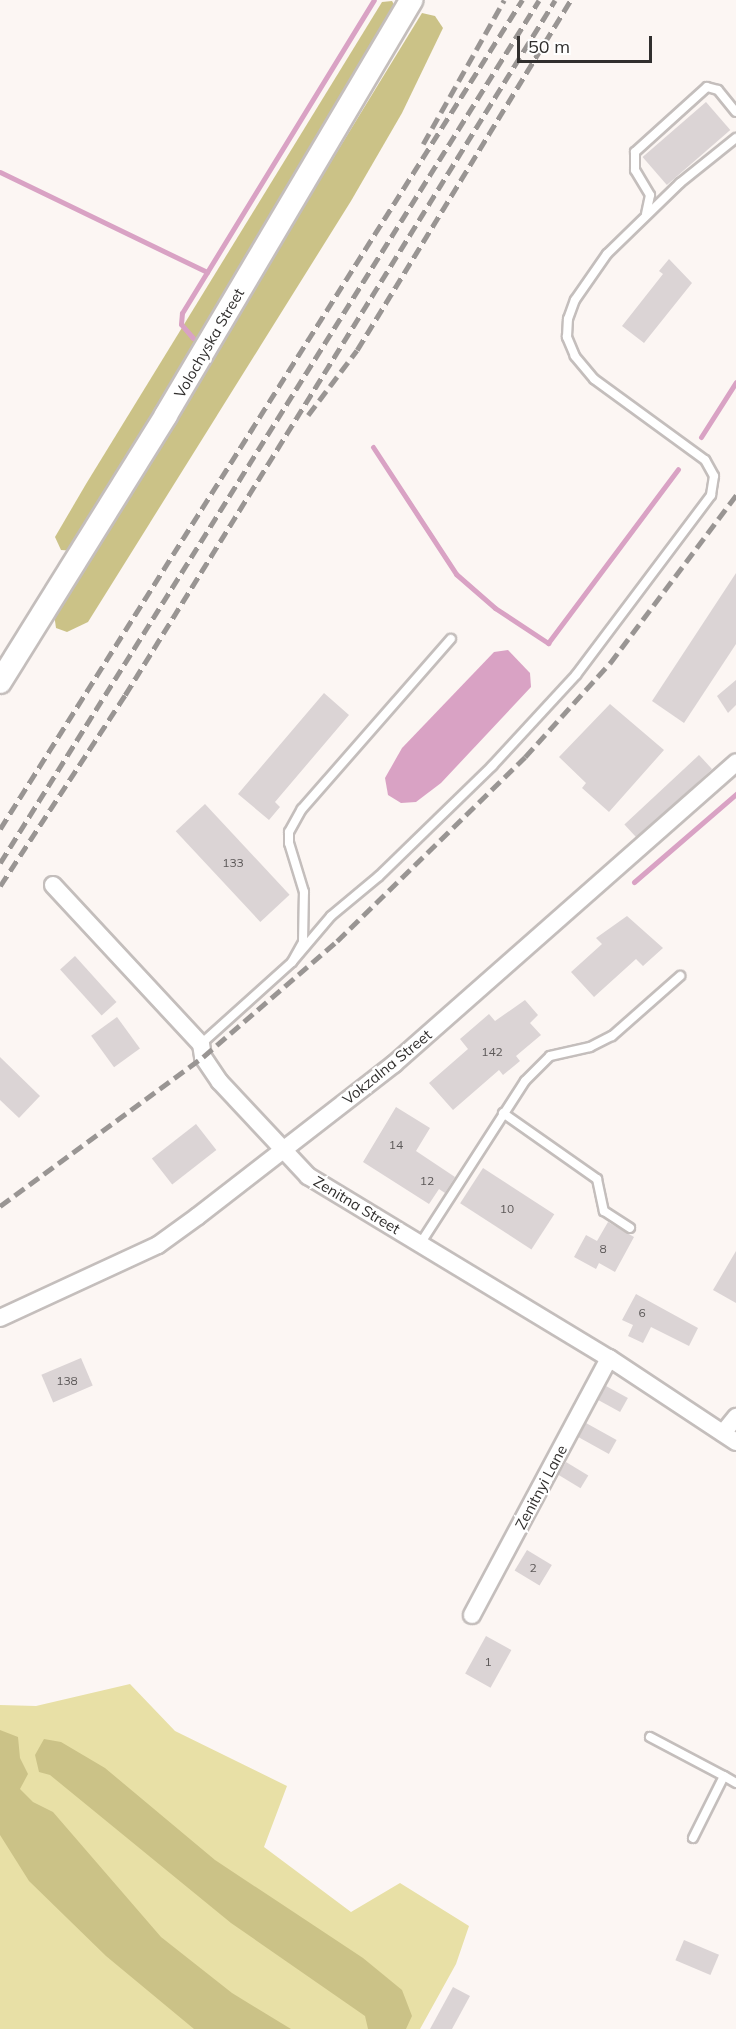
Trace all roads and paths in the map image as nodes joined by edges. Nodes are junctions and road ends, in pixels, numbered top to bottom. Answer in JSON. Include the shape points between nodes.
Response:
{"nodes":[{"id":1,"x":411,"y":0,"type":"edge"},
{"id":2,"x":736,"y":112,"type":"edge"},
{"id":3,"x":736,"y":138,"type":"edge"},
{"id":4,"x":645,"y":217,"type":"junction"},
{"id":5,"x":451,"y":639,"type":"dead end"},
{"id":6,"x":0,"y":682,"type":"edge"},
{"id":7,"x":736,"y":762,"type":"edge"},
{"id":8,"x":53,"y":885,"type":"dead end"},
{"id":9,"x":292,"y":962,"type":"junction"},
{"id":10,"x":680,"y":976,"type":"dead end"},
{"id":11,"x":201,"y":1044,"type":"junction"},
{"id":12,"x":503,"y":1113,"type":"junction"},
{"id":13,"x":282,"y":1150,"type":"junction"},
{"id":14,"x":630,"y":1228,"type":"dead end"},
{"id":15,"x":420,"y":1244,"type":"junction"},
{"id":16,"x":0,"y":1318,"type":"edge"},
{"id":17,"x":609,"y":1358,"type":"junction"},
{"id":18,"x":736,"y":1416,"type":"edge"},
{"id":19,"x":730,"y":1437,"type":"edge"},
{"id":20,"x":472,"y":1615,"type":"dead end"},
{"id":21,"x":650,"y":1737,"type":"dead end"},
{"id":22,"x":724,"y":1776,"type":"junction"},
{"id":23,"x":736,"y":1783,"type":"edge"},
{"id":24,"x":693,"y":1838,"type":"dead end"}],
"edges":[{"from":1,"to":6,"type":"main road","name":"Volochyska Street","via":[[166,415]]},
{"from":2,"to":4,"type":"lane","via":[[718,90],[707,87],[635,152],[635,170],[650,195]]},
{"from":3,"to":4,"type":"lane"},
{"from":4,"to":9,"type":"lane","via":[[607,254],[575,300],[567,337],[575,356],[594,378],[705,460],[714,476],[711,495],[576,675],[492,766],[379,876],[331,916]]},
{"from":5,"to":9,"type":"lane","via":[[302,809],[289,832],[305,908],[303,942]]},
{"from":7,"to":13,"type":"street","name":"Vokzalna Street","via":[[394,1064]]},
{"from":8,"to":11,"type":"street","name":"Zenitna Street"},
{"from":9,"to":11,"type":"lane"},
{"from":10,"to":12,"type":"lane","via":[[612,1036],[590,1047],[549,1056]]},
{"from":11,"to":13,"type":"street","name":"Zenitna Street","via":[[203,1057],[220,1082]]},
{"from":12,"to":14,"type":"lane","via":[[597,1179],[604,1211]]},
{"from":12,"to":15,"type":"lane"},
{"from":13,"to":15,"type":"street","name":"Zenitna Street","via":[[308,1176]]},
{"from":13,"to":16,"type":"street","name":"Vokzalna Street","via":[[158,1245]]},
{"from":15,"to":17,"type":"street","name":"Zenitna Street"},
{"from":17,"to":19,"type":"street","name":"Zenitna Street"},
{"from":17,"to":20,"type":"street","name":"Zenitnyi Lane"},
{"from":18,"to":19,"type":"street"},
{"from":21,"to":22,"type":"lane"},
{"from":22,"to":23,"type":"lane"},
{"from":22,"to":24,"type":"lane"}]}
